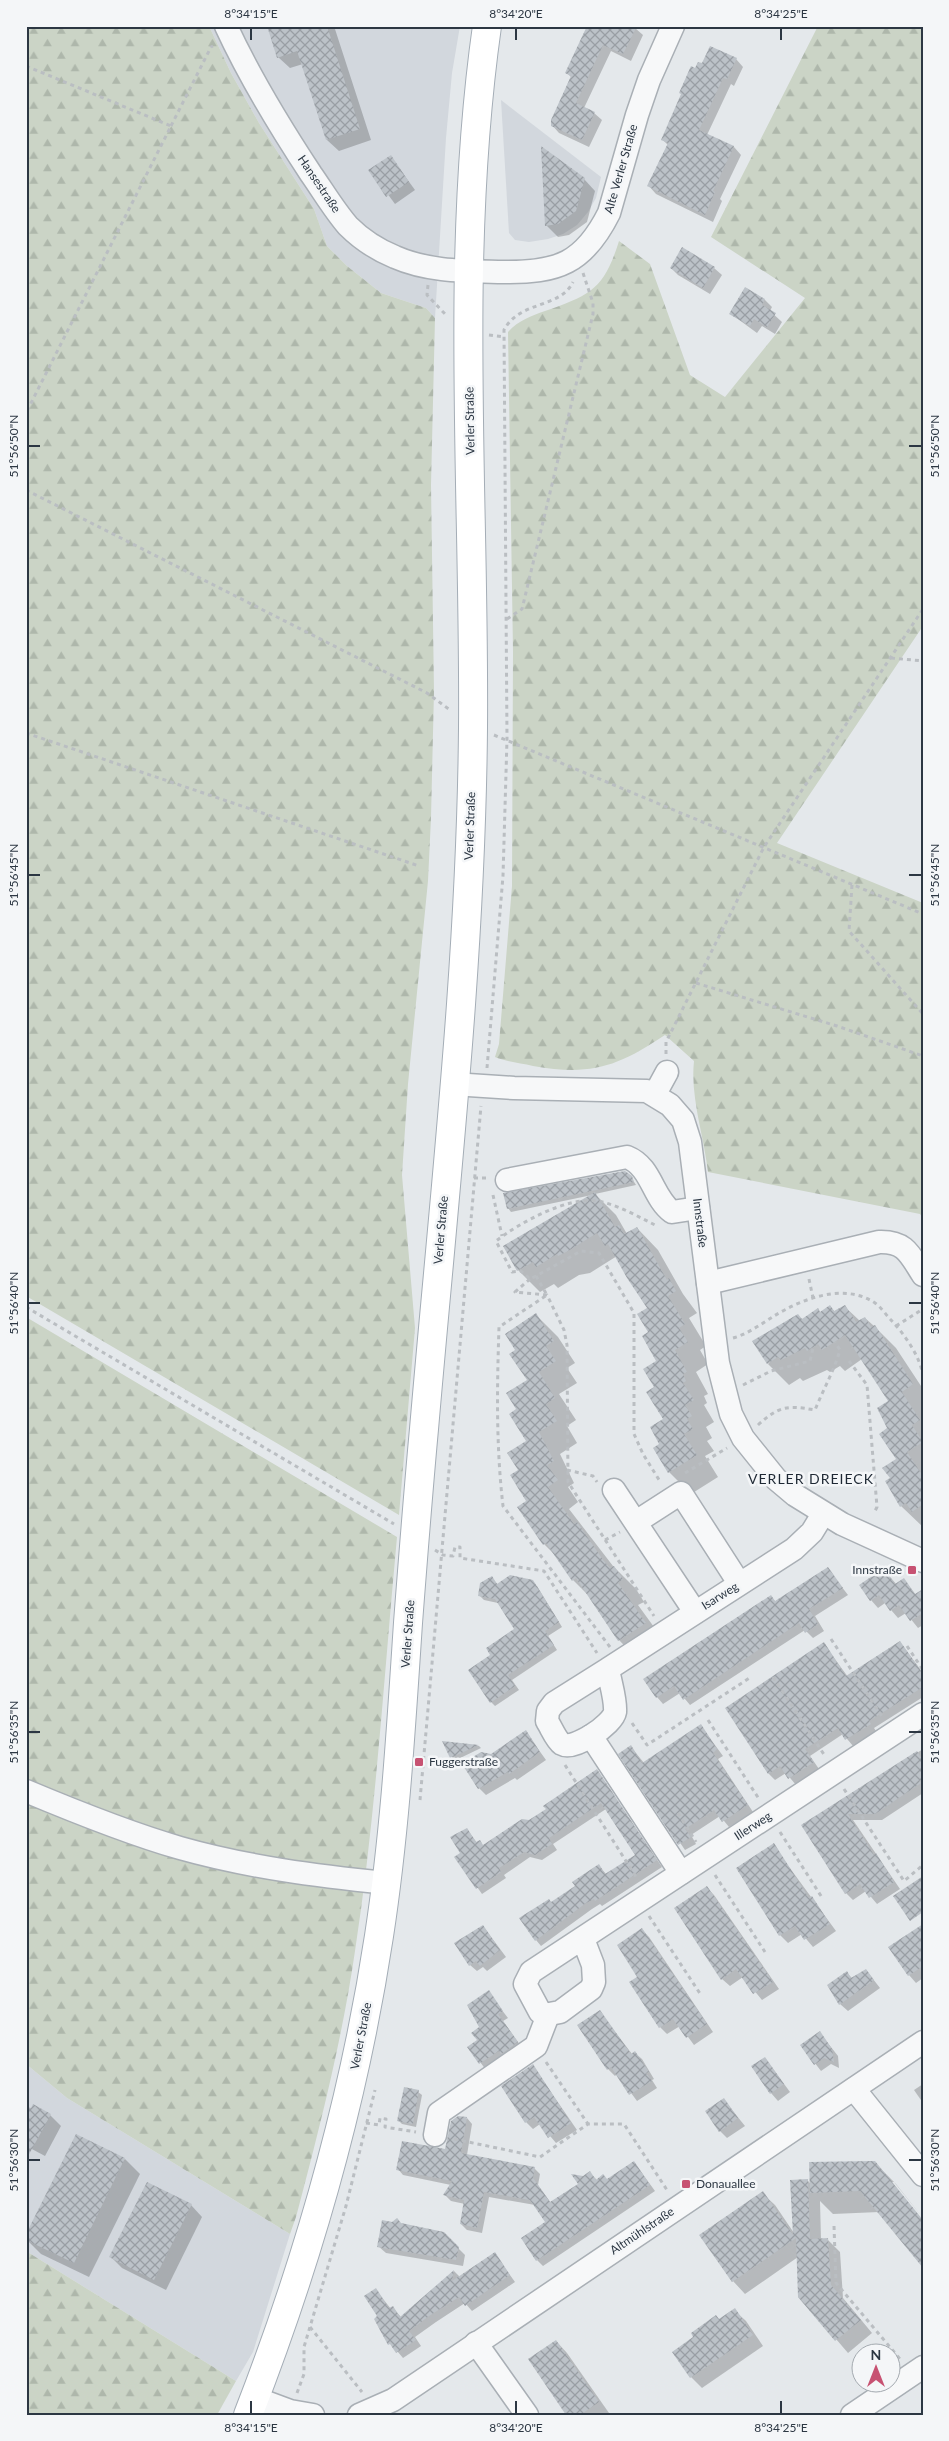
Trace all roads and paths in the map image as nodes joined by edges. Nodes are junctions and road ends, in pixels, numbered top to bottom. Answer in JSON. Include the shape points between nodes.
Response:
{"nodes":[{"id":1,"x":487,"y":26,"type":"edge"},
{"id":2,"x":673,"y":26,"type":"edge"},
{"id":3,"x":229,"y":32,"type":"edge"},
{"id":4,"x":26,"y":66,"type":"edge"},
{"id":5,"x":171,"y":126,"type":"junction"},
{"id":6,"x":577,"y":257,"type":"junction"},
{"id":7,"x":469,"y":271,"type":"junction"},
{"id":8,"x":26,"y":413,"type":"edge"},
{"id":9,"x":26,"y":490,"type":"edge"},
{"id":10,"x":923,"y":609,"type":"edge"},
{"id":11,"x":507,"y":618,"type":"junction"},
{"id":12,"x":890,"y":658,"type":"junction"},
{"id":13,"x":923,"y":661,"type":"edge"},
{"id":14,"x":427,"y":693,"type":"dead end"},
{"id":15,"x":26,"y":733,"type":"edge"},
{"id":16,"x":764,"y":847,"type":"junction"},
{"id":17,"x":419,"y":866,"type":"dead end"},
{"id":18,"x":852,"y":886,"type":"junction"},
{"id":19,"x":923,"y":914,"type":"edge"},
{"id":20,"x":696,"y":983,"type":"junction"},
{"id":21,"x":923,"y":1014,"type":"edge"},
{"id":22,"x":923,"y":1056,"type":"edge"},
{"id":23,"x":667,"y":1072,"type":"joint"},
{"id":24,"x":453,"y":1084,"type":"junction"},
{"id":25,"x":655,"y":1094,"type":"junction"},
{"id":26,"x":474,"y":1178,"type":"dead end"},
{"id":27,"x":499,"y":1182,"type":"junction"},
{"id":28,"x":698,"y":1208,"type":"junction"},
{"id":29,"x":662,"y":1228,"type":"dead end"},
{"id":30,"x":502,"y":1236,"type":"junction"},
{"id":31,"x":923,"y":1275,"type":"edge"},
{"id":32,"x":536,"y":1276,"type":"junction"},
{"id":33,"x":530,"y":1279,"type":"junction"},
{"id":34,"x":708,"y":1283,"type":"junction"},
{"id":35,"x":547,"y":1295,"type":"junction"},
{"id":36,"x":26,"y":1307,"type":"edge"},
{"id":37,"x":923,"y":1309,"type":"edge"},
{"id":38,"x":896,"y":1326,"type":"junction"},
{"id":39,"x":715,"y":1341,"type":"junction"},
{"id":40,"x":834,"y":1342,"type":"dead end"},
{"id":41,"x":813,"y":1348,"type":"dead end"},
{"id":42,"x":849,"y":1361,"type":"dead end"},
{"id":43,"x":923,"y":1376,"type":"edge"},
{"id":44,"x":725,"y":1394,"type":"junction"},
{"id":45,"x":743,"y":1438,"type":"junction"},
{"id":46,"x":567,"y":1470,"type":"junction"},
{"id":47,"x":679,"y":1476,"type":"dead end"},
{"id":48,"x":614,"y":1490,"type":"joint"},
{"id":49,"x":672,"y":1499,"type":"junction"},
{"id":50,"x":875,"y":1511,"type":"dead end"},
{"id":51,"x":824,"y":1514,"type":"junction"},
{"id":52,"x":636,"y":1522,"type":"junction"},
{"id":53,"x":415,"y":1537,"type":"junction"},
{"id":54,"x":923,"y":1561,"type":"edge"},
{"id":55,"x":739,"y":1584,"type":"junction"},
{"id":56,"x":695,"y":1612,"type":"junction"},
{"id":57,"x":664,"y":1631,"type":"junction"},
{"id":58,"x":832,"y":1639,"type":"dead end"},
{"id":59,"x":907,"y":1646,"type":"dead end"},
{"id":60,"x":610,"y":1660,"type":"junction"},
{"id":61,"x":923,"y":1670,"type":"edge"},
{"id":62,"x":751,"y":1677,"type":"dead end"},
{"id":63,"x":773,"y":1677,"type":"dead end"},
{"id":64,"x":615,"y":1712,"type":"junction"},
{"id":65,"x":923,"y":1714,"type":"edge"},
{"id":66,"x":708,"y":1720,"type":"dead end"},
{"id":67,"x":893,"y":1734,"type":"junction"},
{"id":68,"x":591,"y":1736,"type":"junction"},
{"id":69,"x":564,"y":1764,"type":"dead end"},
{"id":70,"x":834,"y":1772,"type":"junction"},
{"id":71,"x":26,"y":1791,"type":"edge"},
{"id":72,"x":678,"y":1813,"type":"dead end"},
{"id":73,"x":769,"y":1815,"type":"junction"},
{"id":74,"x":705,"y":1857,"type":"junction"},
{"id":75,"x":923,"y":1865,"type":"edge"},
{"id":76,"x":681,"y":1873,"type":"junction"},
{"id":77,"x":386,"y":1883,"type":"junction"},
{"id":78,"x":644,"y":1898,"type":"junction"},
{"id":79,"x":823,"y":1899,"type":"dead end"},
{"id":80,"x":583,"y":1939,"type":"junction"},
{"id":81,"x":766,"y":1952,"type":"dead end"},
{"id":82,"x":701,"y":1995,"type":"dead end"},
{"id":83,"x":548,"y":2016,"type":"junction"},
{"id":84,"x":923,"y":2042,"type":"edge"},
{"id":85,"x":536,"y":2046,"type":"junction"},
{"id":86,"x":854,"y":2089,"type":"junction"},
{"id":87,"x":343,"y":2119,"type":"junction"},
{"id":88,"x":588,"y":2124,"type":"junction"},
{"id":89,"x":435,"y":2135,"type":"junction"},
{"id":90,"x":923,"y":2175,"type":"edge"},
{"id":91,"x":678,"y":2207,"type":"junction"},
{"id":92,"x":834,"y":2226,"type":"dead end"},
{"id":93,"x":310,"y":2326,"type":"dead end"},
{"id":94,"x":476,"y":2343,"type":"junction"},
{"id":95,"x":918,"y":2371,"type":"edge"},
{"id":96,"x":252,"y":2406,"type":"edge"},
{"id":97,"x":367,"y":2412,"type":"edge"},
{"id":98,"x":313,"y":2415,"type":"edge"},
{"id":99,"x":527,"y":2415,"type":"edge"},
{"id":100,"x":852,"y":2415,"type":"edge"}],
"edges":[{"from":1,"to":7,"type":"main road","name":"Verler Straße","via":[[481,65]]},
{"from":2,"to":6,"type":"street","name":"Alte Verler Straße","via":[[640,106],[609,213],[600,232]]},
{"from":3,"to":5,"type":"path","via":[[210,47]]},
{"from":3,"to":7,"type":"street","name":"Hansestraße","via":[[280,125],[349,226],[363,239],[394,257],[420,266]]},
{"from":4,"to":5,"type":"path"},
{"from":5,"to":8,"type":"path"},
{"from":6,"to":7,"type":"street","name":"Alte Verler Straße","via":[[564,265],[539,271]]},
{"from":6,"to":11,"type":"path","via":[[594,302],[593,314],[522,609]]},
{"from":6,"to":11,"type":"path","via":[[571,287],[559,297],[524,310],[510,320],[504,330]]},
{"from":7,"to":24,"type":"main road","name":"Verler Straße","via":[[472,793],[465,939]]},
{"from":9,"to":14,"type":"path"},
{"from":10,"to":12,"type":"path"},
{"from":11,"to":16,"type":"path","via":[[507,739]]},
{"from":12,"to":13,"type":"path"},
{"from":12,"to":16,"type":"path"},
{"from":15,"to":17,"type":"path"},
{"from":16,"to":18,"type":"path"},
{"from":16,"to":20,"type":"path"},
{"from":18,"to":19,"type":"path"},
{"from":18,"to":21,"type":"path","via":[[849,931]]},
{"from":20,"to":22,"type":"path"},
{"from":20,"to":23,"type":"path","via":[[666,1042]]},
{"from":23,"to":25,"type":"street"},
{"from":24,"to":25,"type":"street","via":[[633,1090]]},
{"from":24,"to":53,"type":"main road","name":"Verler Straße"},
{"from":25,"to":28,"type":"street","name":"Innstraße","via":[[683,1120],[690,1142]]},
{"from":26,"to":27,"type":"path","via":[[486,1178],[486,1186]]},
{"from":27,"to":28,"type":"street","via":[[627,1157],[635,1160],[648,1174],[663,1205],[672,1212]]},
{"from":27,"to":30,"type":"path"},
{"from":28,"to":34,"type":"street","name":"Innstraße"},
{"from":29,"to":30,"type":"path","via":[[611,1205],[583,1200],[533,1218]]},
{"from":30,"to":33,"type":"path","via":[[496,1241],[512,1272],[521,1272]]},
{"from":31,"to":34,"type":"street","via":[[907,1250],[890,1242],[879,1242]]},
{"from":32,"to":33,"type":"path"},
{"from":32,"to":35,"type":"path"},
{"from":32,"to":49,"type":"path","via":[[582,1251],[599,1253],[634,1313],[634,1434]]},
{"from":33,"to":35,"type":"path","via":[[515,1292]]},
{"from":34,"to":39,"type":"street","name":"Innstraße"},
{"from":35,"to":46,"type":"path","via":[[564,1330],[567,1345]]},
{"from":35,"to":60,"type":"path","via":[[498,1327],[497,1418],[502,1506]]},
{"from":36,"to":53,"type":"path"},
{"from":37,"to":38,"type":"path"},
{"from":38,"to":39,"type":"path","via":[[876,1304],[862,1296],[841,1292],[791,1306],[739,1337]]},
{"from":38,"to":43,"type":"path","via":[[921,1363]]},
{"from":39,"to":44,"type":"street","name":"Innstraße"},
{"from":40,"to":45,"type":"path","via":[[840,1350],[835,1369],[816,1410],[782,1407],[774,1410]]},
{"from":41,"to":44,"type":"path","via":[[810,1361],[771,1371]]},
{"from":42,"to":50,"type":"path","via":[[867,1385]]},
{"from":44,"to":45,"type":"street","name":"Innstraße"},
{"from":45,"to":47,"type":"path"},
{"from":45,"to":51,"type":"street","name":"Innstraße","via":[[776,1479]]},
{"from":46,"to":48,"type":"path","via":[[594,1476],[602,1488]]},
{"from":46,"to":57,"type":"path","via":[[568,1482]]},
{"from":48,"to":52,"type":"street"},
{"from":49,"to":52,"type":"street"},
{"from":49,"to":55,"type":"street","via":[[681,1493]]},
{"from":51,"to":54,"type":"street","name":"Innstraße"},
{"from":51,"to":55,"type":"street","name":"Isarweg","via":[[812,1532],[794,1549]]},
{"from":52,"to":56,"type":"street"},
{"from":53,"to":60,"type":"path","via":[[443,1555],[454,1556],[455,1547],[460,1547],[460,1558],[544,1570]]},
{"from":53,"to":77,"type":"main road","name":"Verler Straße","via":[[397,1790]]},
{"from":55,"to":56,"type":"street","name":"Isarweg"},
{"from":56,"to":57,"type":"street","name":"Isarweg"},
{"from":57,"to":60,"type":"street","name":"Isarweg"},
{"from":58,"to":67,"type":"path"},
{"from":59,"to":61,"type":"path"},
{"from":60,"to":64,"type":"street"},
{"from":60,"to":68,"type":"street","name":"Isarweg","via":[[548,1711],[547,1721],[562,1743],[570,1746],[579,1744]]},
{"from":62,"to":64,"type":"path","via":[[647,1746],[630,1720]]},
{"from":63,"to":70,"type":"path"},
{"from":64,"to":68,"type":"street","name":"Isarweg","via":[[610,1721]]},
{"from":65,"to":67,"type":"street","name":"Illerweg"},
{"from":66,"to":73,"type":"path"},
{"from":67,"to":70,"type":"street","name":"Illerweg"},
{"from":68,"to":76,"type":"street"},
{"from":69,"to":78,"type":"path"},
{"from":70,"to":73,"type":"street","name":"Illerweg"},
{"from":70,"to":75,"type":"path","via":[[904,1881]]},
{"from":71,"to":77,"type":"street","via":[[130,1831],[197,1852],[280,1870]]},
{"from":72,"to":74,"type":"path"},
{"from":73,"to":74,"type":"street","name":"Illerweg"},
{"from":73,"to":79,"type":"path"},
{"from":74,"to":76,"type":"street","name":"Illerweg"},
{"from":74,"to":81,"type":"path"},
{"from":76,"to":78,"type":"street","name":"Illerweg"},
{"from":77,"to":87,"type":"main road","name":"Verler Straße","via":[[370,1991]]},
{"from":78,"to":80,"type":"street","name":"Illerweg"},
{"from":78,"to":82,"type":"path"},
{"from":80,"to":83,"type":"street","via":[[593,1966],[591,1989],[560,2012]]},
{"from":80,"to":83,"type":"street","name":"Illerweg","via":[[526,1979],[527,1991],[540,2012]]},
{"from":83,"to":85,"type":"street"},
{"from":84,"to":86,"type":"street","name":"Altmühlstraße"},
{"from":85,"to":88,"type":"path"},
{"from":85,"to":89,"type":"street","via":[[439,2113]]},
{"from":86,"to":90,"type":"street"},
{"from":86,"to":91,"type":"street","name":"Altmühlstraße"},
{"from":87,"to":89,"type":"path","via":[[379,2125],[380,2118],[386,2118],[385,2127]]},
{"from":87,"to":96,"type":"main road","name":"Verler Straße","via":[[282,2324]]},
{"from":88,"to":89,"type":"path","via":[[540,2156]]},
{"from":88,"to":91,"type":"path","via":[[624,2124]]},
{"from":91,"to":94,"type":"street","name":"Altmühlstraße"},
{"from":92,"to":95,"type":"path","via":[[836,2283]]},
{"from":93,"to":97,"type":"path"},
{"from":94,"to":97,"type":"street","name":"Altmühlstraße","via":[[393,2400]]},
{"from":94,"to":99,"type":"street"},
{"from":95,"to":100,"type":"street"},
{"from":96,"to":98,"type":"street"}]}
